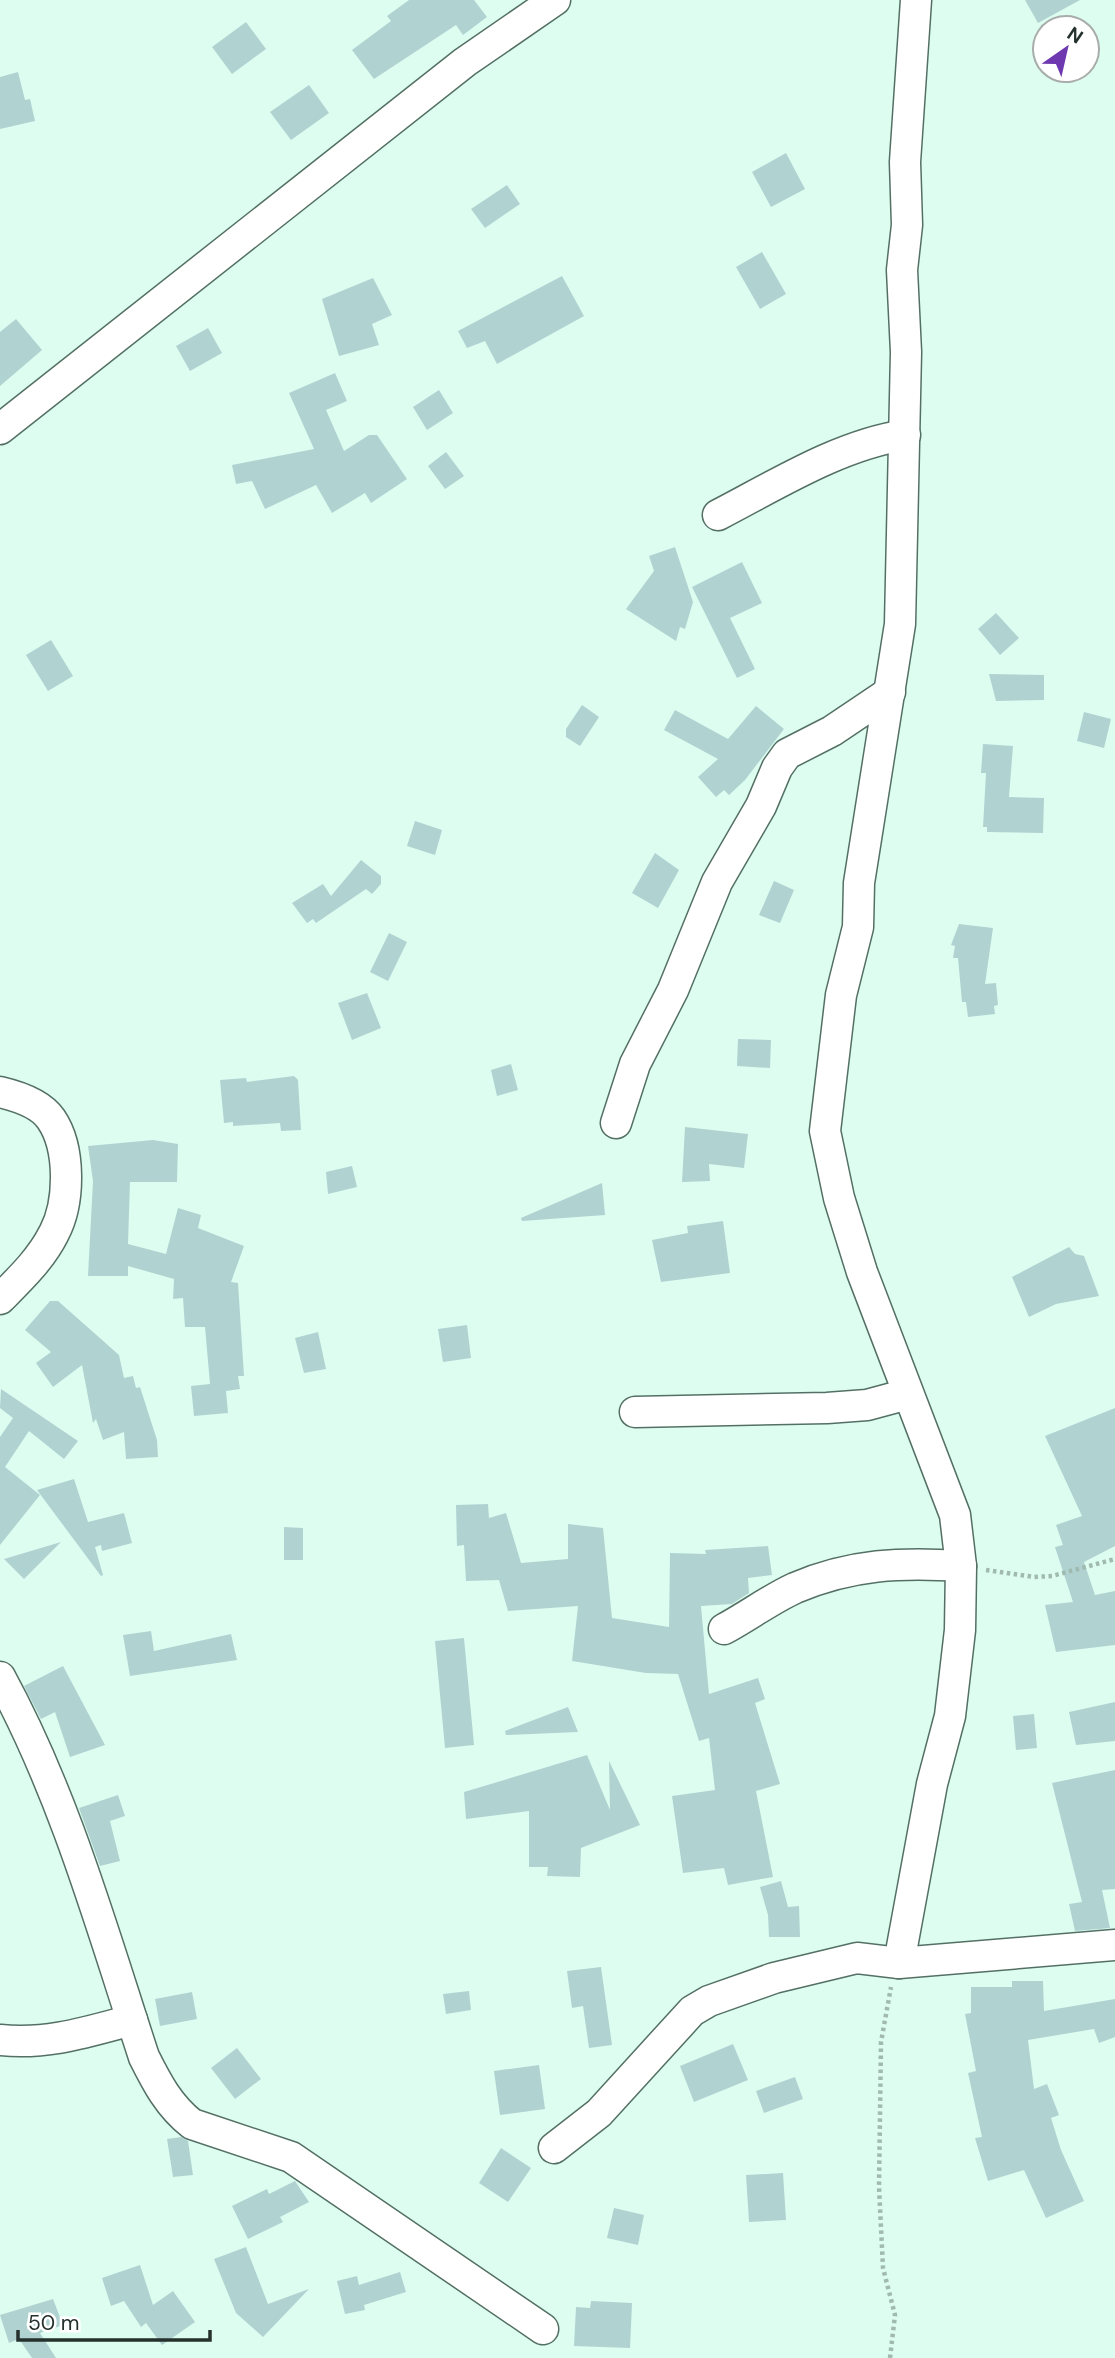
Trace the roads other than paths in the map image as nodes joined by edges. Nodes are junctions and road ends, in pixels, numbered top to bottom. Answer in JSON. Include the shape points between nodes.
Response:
{"nodes":[{"id":1,"x":555,"y":0,"type":"edge"},
{"id":2,"x":916,"y":0,"type":"edge"},
{"id":3,"x":0,"y":429,"type":"edge"},
{"id":4,"x":905,"y":435,"type":"junction"},
{"id":5,"x":718,"y":515,"type":"dead end"},
{"id":6,"x":890,"y":692,"type":"junction"},
{"id":7,"x":0,"y":1092,"type":"edge"},
{"id":8,"x":616,"y":1123,"type":"dead end"},
{"id":9,"x":0,"y":1299,"type":"edge"},
{"id":10,"x":908,"y":1394,"type":"junction"},
{"id":11,"x":635,"y":1412,"type":"dead end"},
{"id":12,"x":961,"y":1566,"type":"junction"},
{"id":13,"x":724,"y":1629,"type":"dead end"},
{"id":14,"x":0,"y":1677,"type":"edge"},
{"id":15,"x":1115,"y":1945,"type":"edge"},
{"id":16,"x":899,"y":1963,"type":"junction"},
{"id":17,"x":132,"y":2020,"type":"junction"},
{"id":18,"x":0,"y":2040,"type":"edge"},
{"id":19,"x":554,"y":2148,"type":"dead end"},
{"id":20,"x":543,"y":2329,"type":"dead end"}],
"edges":[{"from":1,"to":3,"type":"street","via":[[465,62]]},
{"from":2,"to":4,"type":"street","via":[[902,270]]},
{"from":4,"to":5,"type":"street","via":[[884,438],[821,463]]},
{"from":4,"to":6,"type":"street","via":[[900,624]]},
{"from":6,"to":8,"type":"street","via":[[832,731],[787,754],[777,768],[761,806],[717,882],[673,990],[630,1074]]},
{"from":6,"to":10,"type":"street","via":[[859,883],[858,927],[841,995],[825,1131],[858,1259]]},
{"from":7,"to":9,"type":"street","via":[[33,1104],[50,1117],[60,1137],[65,1186],[56,1230],[42,1254]]},
{"from":10,"to":11,"type":"street","via":[[867,1405],[827,1408]]},
{"from":10,"to":12,"type":"street","via":[[956,1515]]},
{"from":12,"to":13,"type":"street","via":[[913,1563],[844,1570],[794,1589]]},
{"from":12,"to":16,"type":"street","via":[[960,1630],[950,1716]]},
{"from":14,"to":17,"type":"street","via":[[24,1720],[61,1810]]},
{"from":15,"to":16,"type":"street"},
{"from":16,"to":19,"type":"street","via":[[857,1958],[828,1963],[709,2001],[692,2011],[599,2113]]},
{"from":17,"to":18,"type":"street","via":[[65,2039]]},
{"from":17,"to":20,"type":"street","via":[[160,2089],[192,2124],[291,2157]]}]}
